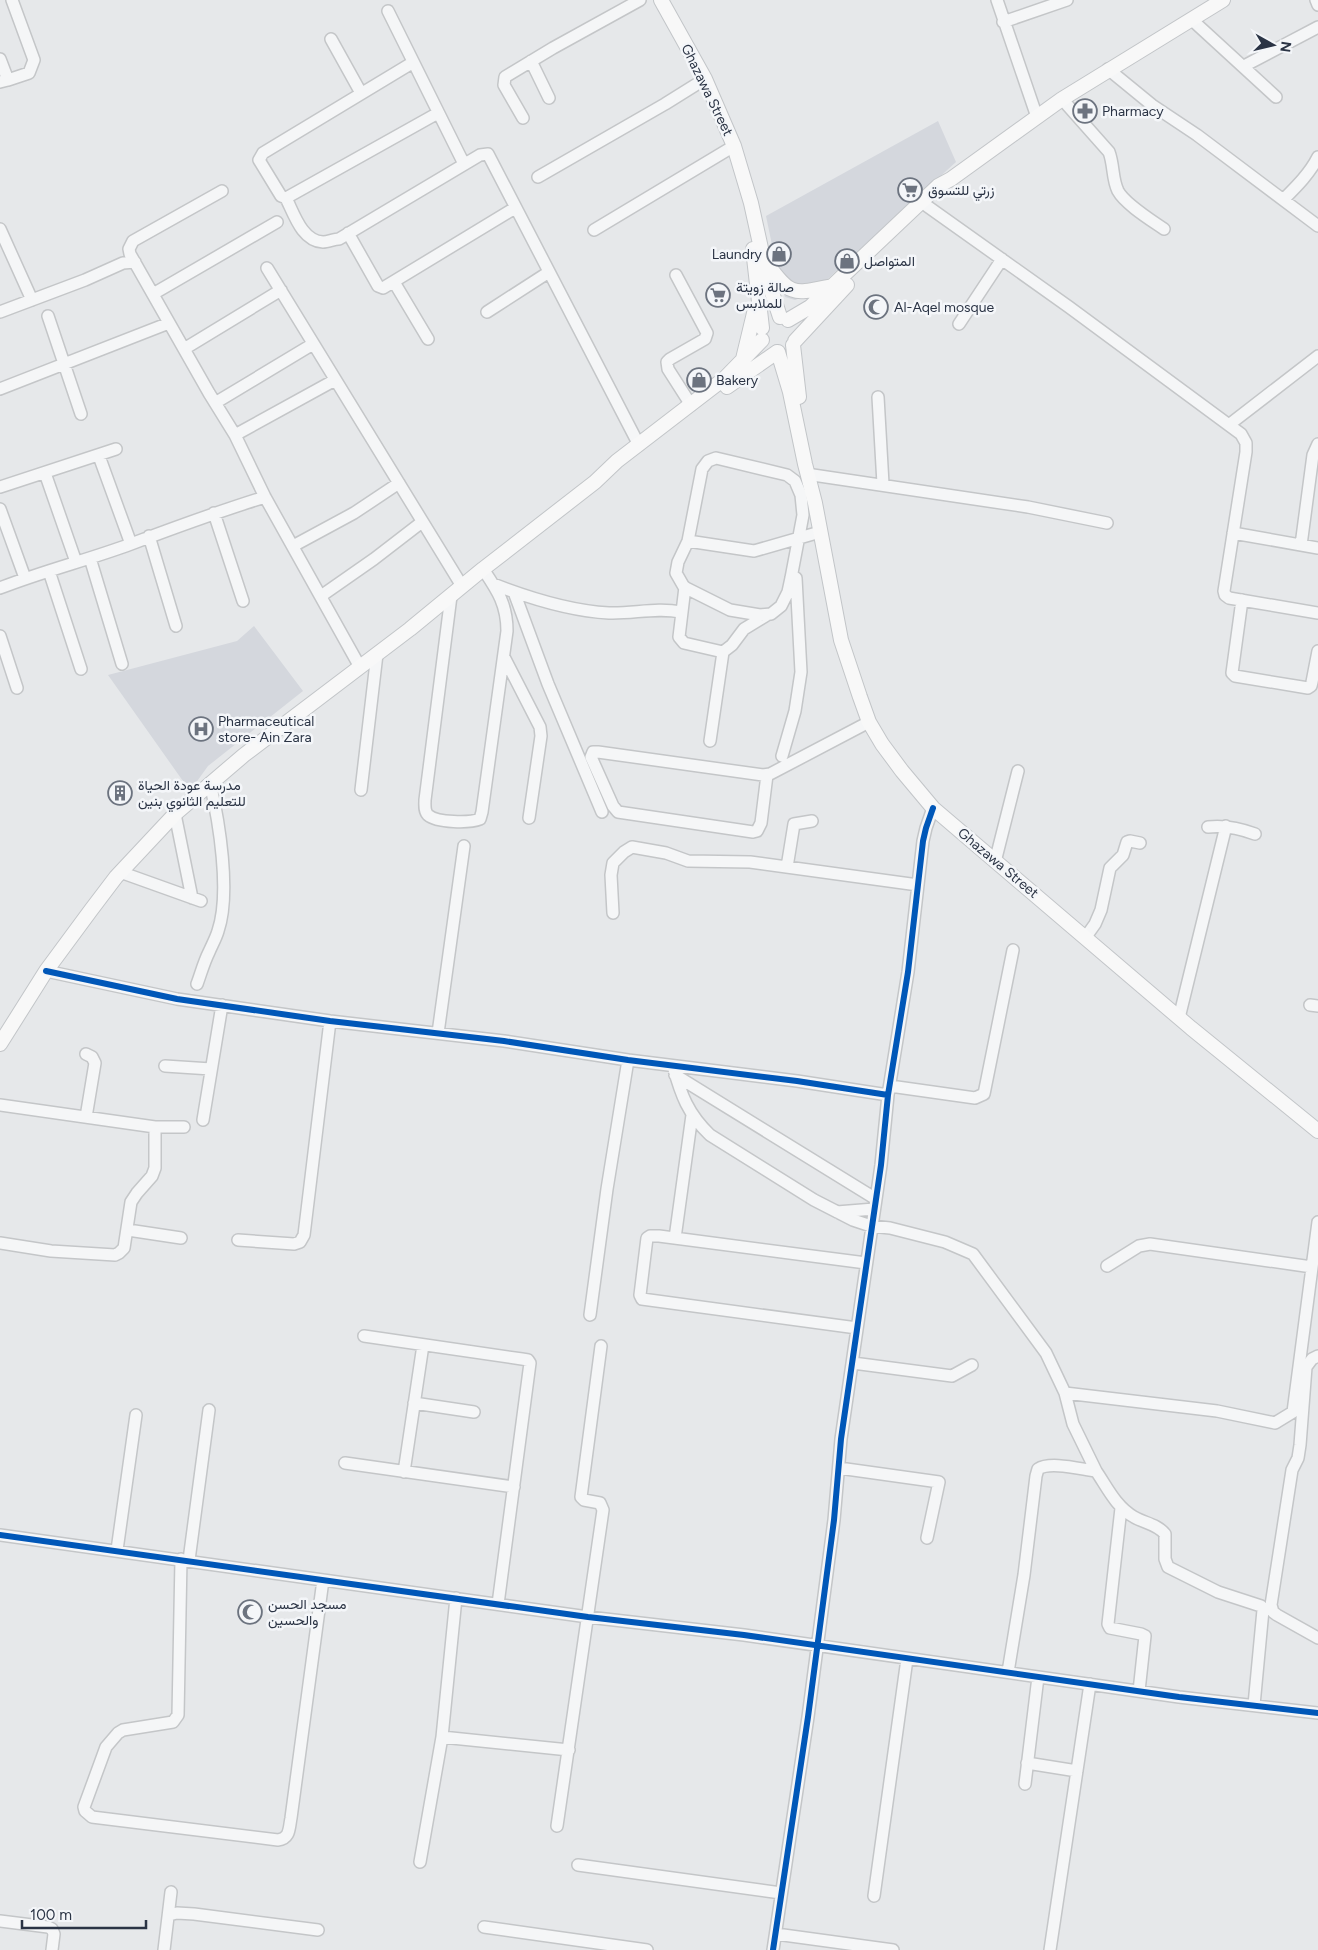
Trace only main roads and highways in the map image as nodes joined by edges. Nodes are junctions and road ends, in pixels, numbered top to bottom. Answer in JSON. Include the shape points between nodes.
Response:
{"nodes":[{"id":1,"x":661,"y":0,"type":"edge"},
{"id":2,"x":1216,"y":2,"type":"edge"},
{"id":3,"x":951,"y":179,"type":"junction"},
{"id":4,"x":746,"y":184,"type":"junction"},
{"id":5,"x":765,"y":262,"type":"junction"},
{"id":6,"x":758,"y":286,"type":"junction"},
{"id":7,"x":833,"y":286,"type":"junction"},
{"id":8,"x":784,"y":318,"type":"junction"},
{"id":9,"x":762,"y":334,"type":"junction"},
{"id":10,"x":794,"y":343,"type":"junction"},
{"id":11,"x":777,"y":352,"type":"junction"},
{"id":12,"x":742,"y":362,"type":"junction"},
{"id":13,"x":595,"y":482,"type":"junction"},
{"id":14,"x":815,"y":504,"type":"junction"},
{"id":15,"x":0,"y":1044,"type":"edge"},
{"id":16,"x":1318,"y":1131,"type":"edge"}],
"edges":[{"from":1,"to":4,"type":"main road","name":"Ghazawa Street","via":[[705,79],[734,146]]},
{"from":2,"to":3,"type":"main road","via":[[1062,99]]},
{"from":3,"to":7,"type":"main road","via":[[932,191]]},
{"from":3,"to":10,"type":"main road","via":[[838,293]]},
{"from":4,"to":5,"type":"main road","name":"Ghazawa Street"},
{"from":4,"to":6,"type":"main road","name":"Ghazawa Street"},
{"from":5,"to":7,"type":"main road","via":[[783,286],[791,291]]},
{"from":5,"to":8,"type":"main road","name":"Ghazawa Street","via":[[773,298]]},
{"from":6,"to":9,"type":"main road","name":"Ghazawa Street"},
{"from":6,"to":12,"type":"main road"},
{"from":7,"to":8,"type":"main road","via":[[804,312]]},
{"from":8,"to":9,"type":"main road","via":[[767,321]]},
{"from":8,"to":10,"type":"main road","via":[[796,332]]},
{"from":9,"to":11,"type":"main road","via":[[769,350]]},
{"from":9,"to":12,"type":"main road"},
{"from":10,"to":11,"type":"main road"},
{"from":10,"to":14,"type":"main road","name":"Ghazawa Street","via":[[797,386]]},
{"from":11,"to":13,"type":"main road","via":[[621,468]]},
{"from":11,"to":14,"type":"main road","name":"Ghazawa Street","via":[[790,392]]},
{"from":12,"to":13,"type":"main road"},
{"from":13,"to":15,"type":"main road","via":[[210,783],[175,814],[120,872],[46,971]]},
{"from":14,"to":16,"type":"main road","name":"Ghazawa Street","via":[[841,640],[869,722],[902,772],[933,808],[995,862]]}]}
